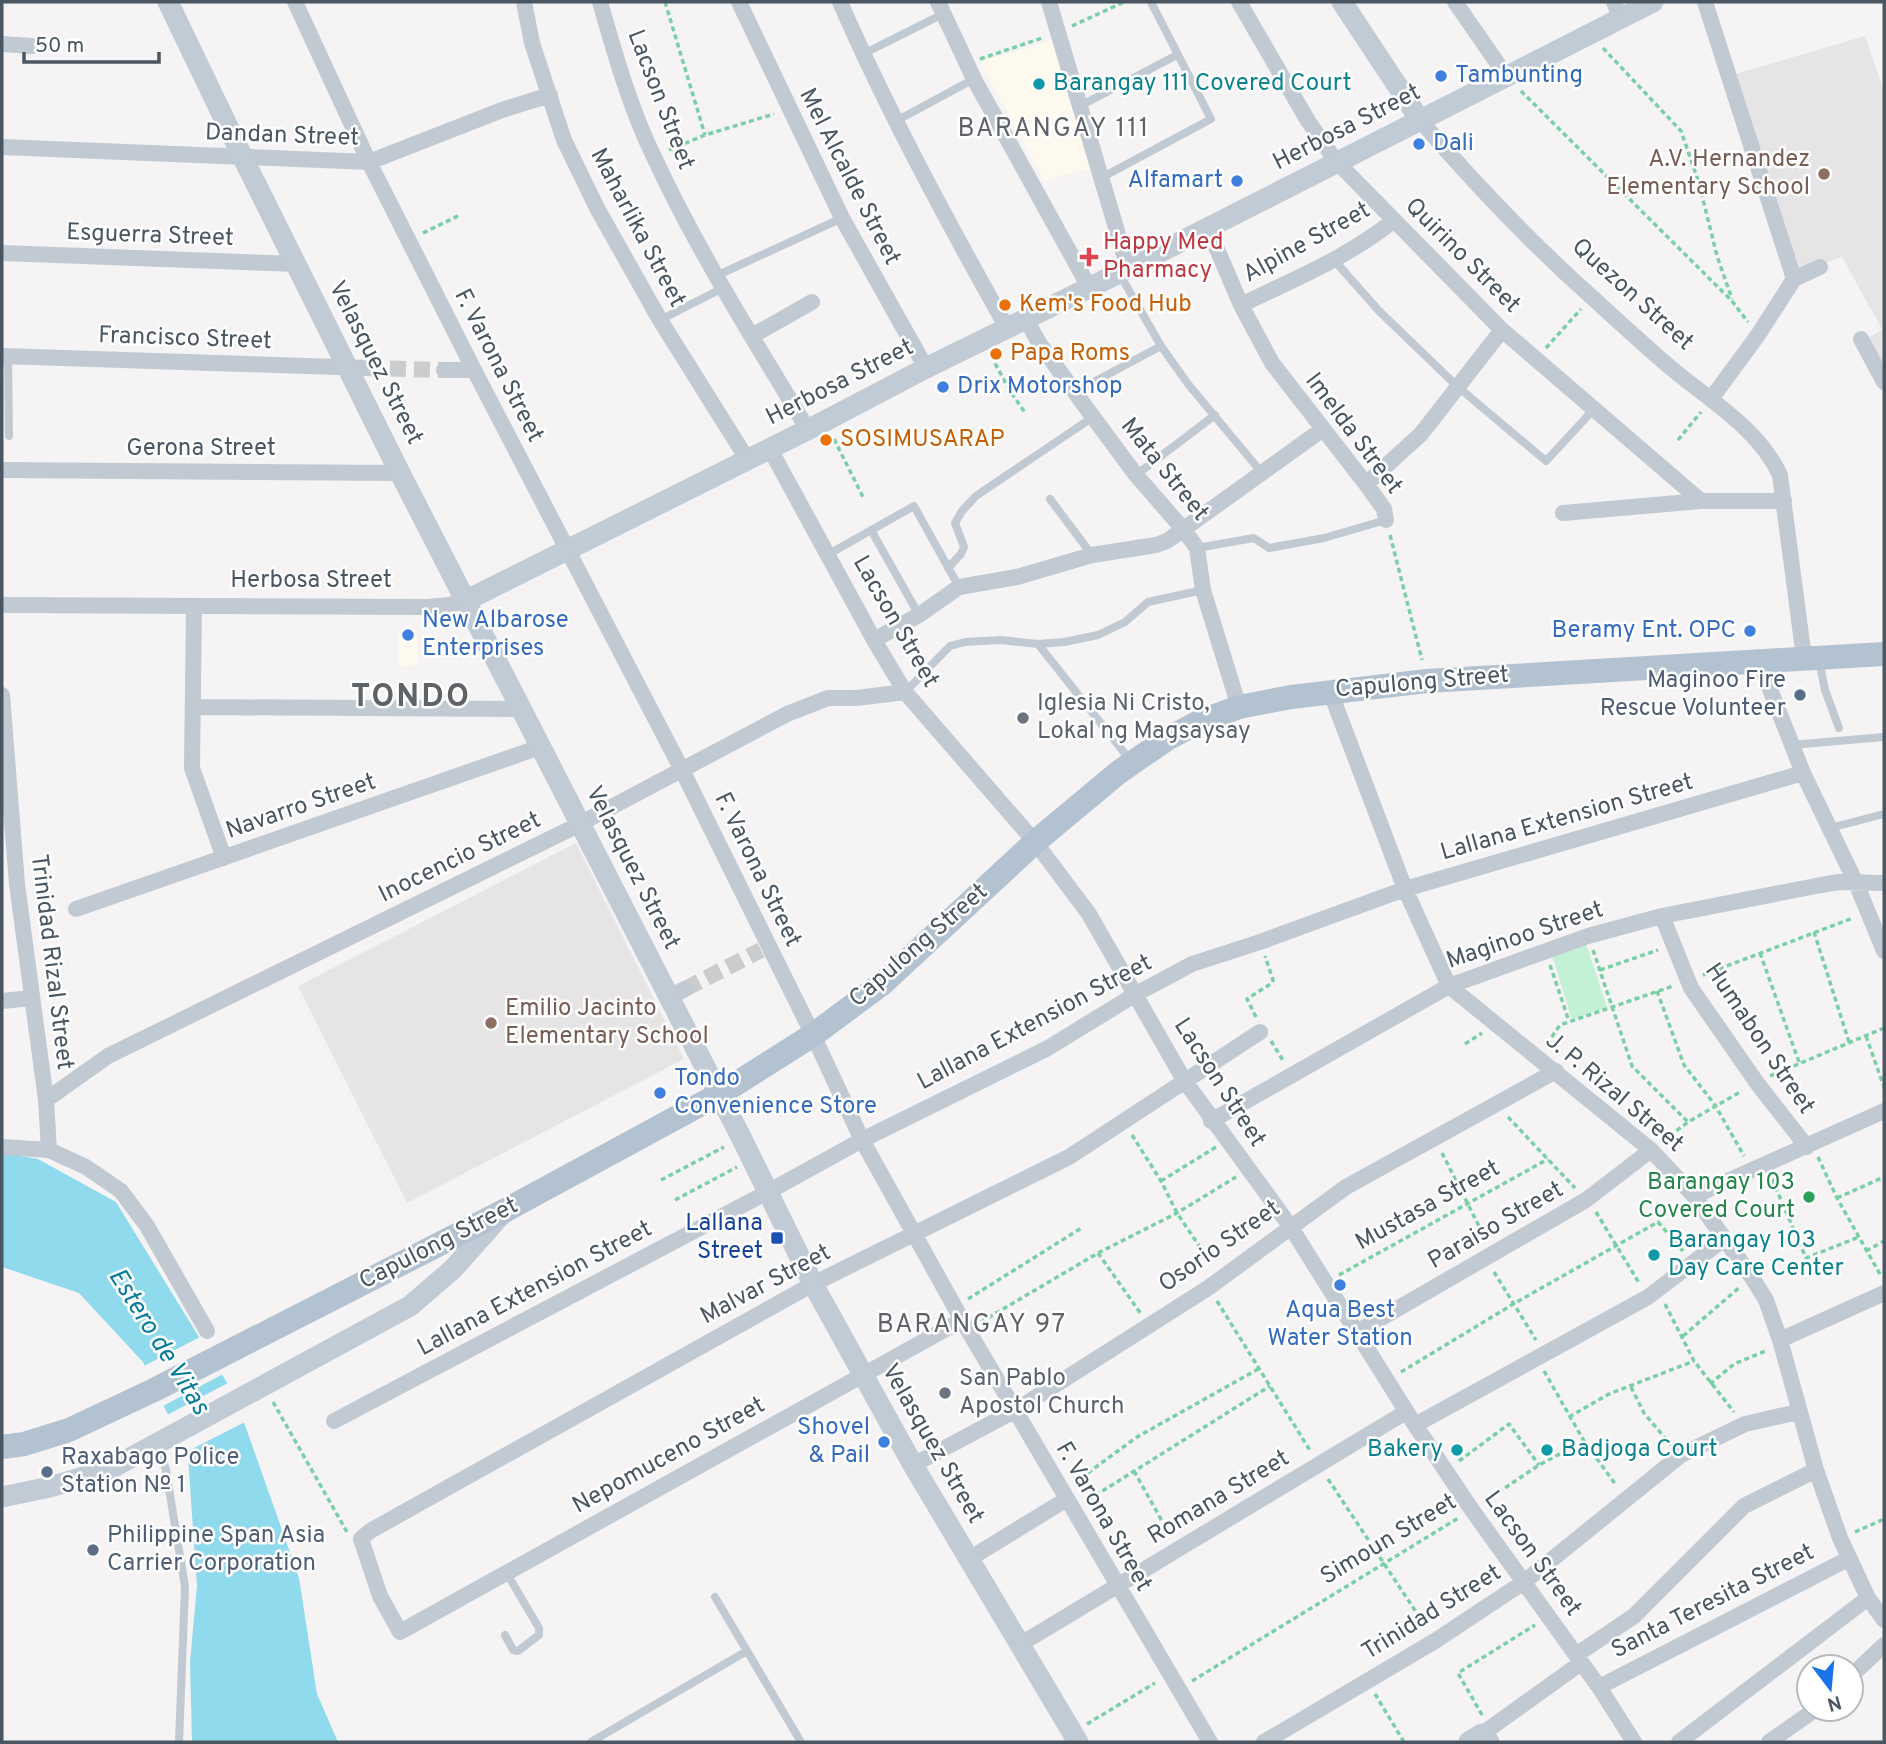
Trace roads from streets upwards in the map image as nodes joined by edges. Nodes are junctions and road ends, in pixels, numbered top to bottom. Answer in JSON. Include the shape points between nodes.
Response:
{"nodes":[{"id":1,"x":168,"y":2,"type":"edge"},
{"id":2,"x":295,"y":2,"type":"edge"},
{"id":3,"x":524,"y":2,"type":"edge"},
{"id":4,"x":600,"y":2,"type":"edge"},
{"id":5,"x":739,"y":2,"type":"edge"},
{"id":6,"x":840,"y":2,"type":"edge"},
{"id":7,"x":1049,"y":2,"type":"edge"},
{"id":8,"x":1239,"y":2,"type":"edge"},
{"id":9,"x":1342,"y":2,"type":"edge"},
{"id":10,"x":1455,"y":2,"type":"edge"},
{"id":11,"x":1653,"y":2,"type":"edge"},
{"id":12,"x":1705,"y":2,"type":"edge"},
{"id":13,"x":940,"y":8,"type":"edge"},
{"id":14,"x":1617,"y":9,"type":"edge"},
{"id":15,"x":2,"y":44,"type":"edge"},
{"id":16,"x":32,"y":46,"type":"dead end"},
{"id":17,"x":1507,"y":77,"type":"junction"},
{"id":18,"x":550,"y":95,"type":"junction"},
{"id":19,"x":1420,"y":120,"type":"junction"},
{"id":20,"x":2,"y":148,"type":"edge"},
{"id":21,"x":243,"y":158,"type":"junction"},
{"id":22,"x":1336,"y":161,"type":"junction"},
{"id":23,"x":369,"y":162,"type":"junction"},
{"id":24,"x":1394,"y":220,"type":"junction"},
{"id":25,"x":1208,"y":228,"type":"junction"},
{"id":26,"x":2,"y":253,"type":"edge"},
{"id":27,"x":296,"y":264,"type":"junction"},
{"id":28,"x":1820,"y":267,"type":"dead end"},
{"id":29,"x":1124,"y":271,"type":"junction"},
{"id":30,"x":1794,"y":279,"type":"junction"},
{"id":31,"x":1089,"y":287,"type":"junction"},
{"id":32,"x":812,"y":302,"type":"dead end"},
{"id":33,"x":1241,"y":304,"type":"junction"},
{"id":34,"x":1016,"y":323,"type":"junction"},
{"id":35,"x":1502,"y":330,"type":"junction"},
{"id":36,"x":752,"y":336,"type":"junction"},
{"id":37,"x":1861,"y":339,"type":"dead end"},
{"id":38,"x":5,"y":356,"type":"edge"},
{"id":39,"x":357,"y":368,"type":"junction"},
{"id":40,"x":926,"y":368,"type":"junction"},
{"id":41,"x":444,"y":370,"type":"tunnel mouth"},
{"id":42,"x":474,"y":370,"type":"junction"},
{"id":43,"x":1884,"y":382,"type":"edge"},
{"id":44,"x":1711,"y":399,"type":"junction"},
{"id":45,"x":817,"y":426,"type":"junction"},
{"id":46,"x":1323,"y":429,"type":"junction"},
{"id":47,"x":770,"y":449,"type":"junction"},
{"id":48,"x":747,"y":460,"type":"junction"},
{"id":49,"x":2,"y":470,"type":"edge"},
{"id":50,"x":400,"y":472,"type":"junction"},
{"id":51,"x":1366,"y":484,"type":"junction"},
{"id":52,"x":1701,"y":501,"type":"junction"},
{"id":53,"x":1784,"y":501,"type":"junction"},
{"id":54,"x":1563,"y":513,"type":"dead end"},
{"id":55,"x":1386,"y":520,"type":"road end"},
{"id":56,"x":1184,"y":529,"type":"junction"},
{"id":57,"x":568,"y":550,"type":"junction"},
{"id":58,"x":467,"y":600,"type":"junction"},
{"id":59,"x":2,"y":605,"type":"edge"},
{"id":60,"x":194,"y":607,"type":"junction"},
{"id":61,"x":874,"y":640,"type":"junction"},
{"id":62,"x":1884,"y":654,"type":"edge"},
{"id":63,"x":1811,"y":658,"type":"junction"},
{"id":64,"x":1759,"y":661,"type":"junction"},
{"id":65,"x":1330,"y":691,"type":"junction"},
{"id":66,"x":905,"y":692,"type":"junction"},
{"id":67,"x":2,"y":695,"type":"edge"},
{"id":68,"x":193,"y":707,"type":"junction"},
{"id":69,"x":1239,"y":708,"type":"junction"},
{"id":70,"x":521,"y":709,"type":"junction"},
{"id":71,"x":540,"y":747,"type":"junction"},
{"id":72,"x":682,"y":770,"type":"junction"},
{"id":73,"x":1803,"y":773,"type":"junction"},
{"id":74,"x":6,"y":796,"type":"edge"},
{"id":75,"x":579,"y":824,"type":"junction"},
{"id":76,"x":1035,"y":842,"type":"junction"},
{"id":77,"x":224,"y":858,"type":"junction"},
{"id":78,"x":1856,"y":883,"type":"junction"},
{"id":79,"x":1884,"y":883,"type":"edge"},
{"id":80,"x":9,"y":884,"type":"edge"},
{"id":81,"x":1405,"y":889,"type":"junction"},
{"id":82,"x":76,"y":909,"type":"dead end"},
{"id":83,"x":1662,"y":916,"type":"junction"},
{"id":84,"x":1884,"y":951,"type":"edge"},
{"id":85,"x":1449,"y":986,"type":"junction"},
{"id":86,"x":1136,"y":994,"type":"junction"},
{"id":87,"x":32,"y":998,"type":"junction"},
{"id":88,"x":2,"y":1001,"type":"edge"},
{"id":89,"x":1262,"y":1030,"type":"road end"},
{"id":90,"x":813,"y":1035,"type":"junction"},
{"id":91,"x":1556,"y":1071,"type":"junction"},
{"id":92,"x":1184,"y":1080,"type":"junction"},
{"id":93,"x":718,"y":1095,"type":"junction"},
{"id":94,"x":46,"y":1100,"type":"junction"},
{"id":95,"x":1884,"y":1111,"type":"edge"},
{"id":96,"x":1211,"y":1121,"type":"junction"},
{"id":97,"x":862,"y":1140,"type":"junction"},
{"id":98,"x":1809,"y":1146,"type":"junction"},
{"id":99,"x":2,"y":1147,"type":"edge"},
{"id":100,"x":49,"y":1150,"type":"junction"},
{"id":101,"x":1651,"y":1150,"type":"junction"},
{"id":102,"x":766,"y":1192,"type":"junction"},
{"id":103,"x":1695,"y":1196,"type":"junction"},
{"id":104,"x":506,"y":1210,"type":"junction"},
{"id":105,"x":1290,"y":1227,"type":"junction"},
{"id":106,"x":914,"y":1235,"type":"junction"},
{"id":107,"x":1724,"y":1239,"type":"junction"},
{"id":108,"x":813,"y":1284,"type":"junction"},
{"id":109,"x":1884,"y":1293,"type":"edge"},
{"id":110,"x":961,"y":1320,"type":"junction"},
{"id":111,"x":207,"y":1331,"type":"dead end"},
{"id":112,"x":1357,"y":1332,"type":"junction"},
{"id":113,"x":1781,"y":1343,"type":"junction"},
{"id":114,"x":863,"y":1375,"type":"junction"},
{"id":115,"x":1016,"y":1410,"type":"junction"},
{"id":116,"x":1798,"y":1412,"type":"junction"},
{"id":117,"x":1411,"y":1419,"type":"junction"},
{"id":118,"x":334,"y":1421,"type":"dead end"},
{"id":119,"x":2,"y":1447,"type":"edge"},
{"id":120,"x":914,"y":1465,"type":"junction"},
{"id":121,"x":1816,"y":1471,"type":"junction"},
{"id":122,"x":2,"y":1497,"type":"edge"},
{"id":123,"x":1067,"y":1500,"type":"junction"},
{"id":124,"x":969,"y":1559,"type":"junction"},
{"id":125,"x":1848,"y":1559,"type":"junction"},
{"id":126,"x":1524,"y":1582,"type":"junction"},
{"id":127,"x":1116,"y":1586,"type":"junction"},
{"id":128,"x":1868,"y":1598,"type":"junction"},
{"id":129,"x":1884,"y":1620,"type":"edge"},
{"id":130,"x":400,"y":1632,"type":"joint"},
{"id":131,"x":1019,"y":1644,"type":"junction"},
{"id":132,"x":1884,"y":1645,"type":"edge"},
{"id":133,"x":1578,"y":1659,"type":"junction"},
{"id":134,"x":1865,"y":1663,"type":"edge"},
{"id":135,"x":1599,"y":1687,"type":"junction"},
{"id":136,"x":1796,"y":1723,"type":"edge"},
{"id":137,"x":1075,"y":1737,"type":"edge"},
{"id":138,"x":1483,"y":1737,"type":"edge"},
{"id":139,"x":1210,"y":1742,"type":"edge"},
{"id":140,"x":1264,"y":1742,"type":"edge"},
{"id":141,"x":1634,"y":1742,"type":"edge"},
{"id":142,"x":1679,"y":1742,"type":"edge"},
{"id":143,"x":1769,"y":1742,"type":"edge"}],
"edges":[{"from":1,"to":21,"type":"street","name":"Velasquez Street"},
{"from":2,"to":23,"type":"street","name":"F. Varona Street"},
{"from":3,"to":18,"type":"street","name":"Maharlika Street"},
{"from":4,"to":36,"type":"street","name":"Lacson Street","via":[[653,156]]},
{"from":5,"to":40,"type":"street","name":"Mel Alcalde Street","via":[[842,218]]},
{"from":6,"to":34,"type":"street","name":"Mata Street","via":[[943,214]]},
{"from":7,"to":29,"type":"street"},
{"from":8,"to":22,"type":"street","name":"Quirino Street"},
{"from":9,"to":19,"type":"street","name":"Quezon Street"},
{"from":10,"to":17,"type":"street"},
{"from":11,"to":14,"type":"street","name":"Herbosa Street"},
{"from":12,"to":30,"type":"street"},
{"from":13,"to":31,"type":"street"},
{"from":14,"to":17,"type":"street","name":"Herbosa Street","via":[[1589,33]]},
{"from":15,"to":16,"type":"street"},
{"from":17,"to":19,"type":"street","name":"Herbosa Street"},
{"from":18,"to":23,"type":"street","name":"Dandan Street"},
{"from":18,"to":48,"type":"street","name":"Maharlika Street","via":[[564,140],[597,208]]},
{"from":19,"to":22,"type":"street","name":"Herbosa Street"},
{"from":19,"to":44,"type":"street","name":"Quezon Street","via":[[1464,171],[1591,297]]},
{"from":20,"to":21,"type":"street","name":"Dandan Street"},
{"from":21,"to":23,"type":"street","name":"Dandan Street"},
{"from":21,"to":27,"type":"street","name":"Velasquez Street"},
{"from":22,"to":24,"type":"street","name":"Quirino Street"},
{"from":22,"to":25,"type":"street","name":"Herbosa Street"},
{"from":23,"to":42,"type":"street","name":"F. Varona Street"},
{"from":24,"to":33,"type":"street","name":"Alpine Street","via":[[1334,260]]},
{"from":24,"to":35,"type":"street","name":"Quirino Street"},
{"from":25,"to":29,"type":"street","name":"Herbosa Street"},
{"from":25,"to":33,"type":"street","name":"Imelda Street"},
{"from":26,"to":27,"type":"street","name":"Esguerra Street"},
{"from":27,"to":39,"type":"street","name":"Velasquez Street"},
{"from":28,"to":30,"type":"street"},
{"from":29,"to":31,"type":"street","name":"Herbosa Street"},
{"from":30,"to":44,"type":"street"},
{"from":31,"to":34,"type":"street","name":"Herbosa Street"},
{"from":32,"to":36,"type":"street"},
{"from":33,"to":46,"type":"street","name":"Imelda Street","via":[[1272,363]]},
{"from":34,"to":40,"type":"street","name":"Herbosa Street"},
{"from":34,"to":56,"type":"street","name":"Mata Street","via":[[1039,343],[1136,475]]},
{"from":35,"to":51,"type":"street","via":[[1422,434]]},
{"from":35,"to":52,"type":"street","name":"Quirino Street"},
{"from":36,"to":45,"type":"street","name":"Lacson Street"},
{"from":37,"to":43,"type":"street"},
{"from":38,"to":39,"type":"street","name":"Francisco Street"},
{"from":39,"to":50,"type":"street","name":"Velasquez Street"},
{"from":40,"to":45,"type":"street","name":"Herbosa Street"},
{"from":41,"to":42,"type":"street"},
{"from":42,"to":57,"type":"street","name":"F. Varona Street"},
{"from":44,"to":53,"type":"street","name":"Quezon Street","via":[[1773,460]]},
{"from":45,"to":47,"type":"street","name":"Herbosa Street"},
{"from":46,"to":51,"type":"street","name":"Imelda Street"},
{"from":46,"to":56,"type":"street"},
{"from":47,"to":48,"type":"street","name":"Herbosa Street"},
{"from":47,"to":61,"type":"street","name":"Lacson Street"},
{"from":48,"to":57,"type":"street","name":"Herbosa Street"},
{"from":49,"to":50,"type":"street","name":"Gerona Street"},
{"from":50,"to":58,"type":"street","name":"Velasquez Street"},
{"from":51,"to":55,"type":"street","name":"Imelda Street","via":[[1384,509]]},
{"from":52,"to":53,"type":"street"},
{"from":52,"to":54,"type":"street"},
{"from":53,"to":63,"type":"street","name":"Quezon Street"},
{"from":56,"to":61,"type":"street","via":[[1156,545],[1092,555],[1017,577],[960,587]]},
{"from":56,"to":69,"type":"street","name":"Mata Street","via":[[1197,548],[1203,590]]},
{"from":57,"to":58,"type":"street","name":"Herbosa Street"},
{"from":57,"to":72,"type":"street","name":"F. Varona Street"},
{"from":58,"to":60,"type":"street","name":"Herbosa Street","via":[[428,607]]},
{"from":58,"to":70,"type":"street","name":"Velasquez Street"},
{"from":59,"to":60,"type":"street","name":"Herbosa Street"},
{"from":60,"to":68,"type":"street"},
{"from":61,"to":66,"type":"street","name":"Lacson Street"},
{"from":62,"to":63,"type":"main road","name":"Capulong Street"},
{"from":63,"to":64,"type":"main road","name":"Capulong Street"},
{"from":64,"to":65,"type":"main road","name":"Capulong Street"},
{"from":64,"to":73,"type":"street"},
{"from":65,"to":69,"type":"main road","name":"Capulong Street"},
{"from":65,"to":81,"type":"street","name":"J. P. Rizal Street"},
{"from":66,"to":72,"type":"street","name":"Inocencio Street","via":[[828,698],[807,705]]},
{"from":66,"to":76,"type":"street","name":"Lacson Street"},
{"from":67,"to":74,"type":"street","name":"Trinidad Rizal Street"},
{"from":68,"to":70,"type":"street"},
{"from":68,"to":77,"type":"street","via":[[192,768]]},
{"from":69,"to":76,"type":"main road","name":"Capulong Street","via":[[1167,738]]},
{"from":70,"to":71,"type":"street","name":"Velasquez Street"},
{"from":71,"to":75,"type":"street","name":"Velasquez Street"},
{"from":71,"to":77,"type":"street","name":"Navarro Street"},
{"from":72,"to":75,"type":"street","name":"Inocencio Street"},
{"from":72,"to":90,"type":"street","name":"F. Varona Street","via":[[765,948]]},
{"from":73,"to":78,"type":"street"},
{"from":73,"to":81,"type":"street","name":"Lallana Extension Street"},
{"from":74,"to":80,"type":"street","name":"Trinidad Rizal Street"},
{"from":75,"to":93,"type":"street","name":"Velasquez Street","via":[[677,993]]},
{"from":75,"to":94,"type":"street","name":"Inocencio Street","via":[[108,1056]]},
{"from":76,"to":86,"type":"street","name":"Lacson Street","via":[[1089,914]]},
{"from":76,"to":90,"type":"main road","name":"Capulong Street","via":[[883,983]]},
{"from":77,"to":82,"type":"street","name":"Navarro Street"},
{"from":78,"to":79,"type":"street","name":"Maginoo Street"},
{"from":78,"to":83,"type":"street","name":"Maginoo Street","via":[[1821,885]]},
{"from":78,"to":84,"type":"street"},
{"from":80,"to":87,"type":"street","name":"Trinidad Rizal Street"},
{"from":81,"to":85,"type":"street","name":"J. P. Rizal Street"},
{"from":81,"to":86,"type":"street","name":"Lallana Extension Street","via":[[1192,964]]},
{"from":83,"to":85,"type":"street","name":"Maginoo Street","via":[[1545,950]]},
{"from":83,"to":98,"type":"street","name":"Humabon Street","via":[[1691,988],[1757,1083]]},
{"from":85,"to":91,"type":"street","name":"J. P. Rizal Street"},
{"from":85,"to":96,"type":"street","name":"Maginoo Street"},
{"from":86,"to":92,"type":"street","name":"Lacson Street"},
{"from":86,"to":97,"type":"street","name":"Lallana Extension Street","via":[[1048,1048]]},
{"from":87,"to":88,"type":"street"},
{"from":87,"to":94,"type":"street","name":"Trinidad Rizal Street"},
{"from":89,"to":92,"type":"street","name":"Malvar Street"},
{"from":90,"to":93,"type":"main road","name":"Capulong Street"},
{"from":90,"to":97,"type":"street","name":"F. Varona Street"},
{"from":91,"to":101,"type":"street","name":"J. P. Rizal Street"},
{"from":91,"to":105,"type":"street","name":"Osorio Street","via":[[1346,1187]]},
{"from":92,"to":96,"type":"street","name":"Lacson Street"},
{"from":92,"to":106,"type":"street","name":"Malvar Street","via":[[1069,1157]]},
{"from":93,"to":102,"type":"street","name":"Velasquez Street"},
{"from":93,"to":104,"type":"main road","name":"Capulong Street"},
{"from":94,"to":100,"type":"street","name":"Trinidad Rizal Street"},
{"from":95,"to":98,"type":"street"},
{"from":96,"to":105,"type":"street","name":"Lacson Street"},
{"from":97,"to":102,"type":"street","name":"Lallana Extension Street"},
{"from":97,"to":106,"type":"street","name":"F. Varona Street"},
{"from":98,"to":103,"type":"street"},
{"from":99,"to":100,"type":"street"},
{"from":100,"to":111,"type":"street","via":[[86,1167],[121,1191],[148,1226]]},
{"from":101,"to":103,"type":"street","name":"J. P. Rizal Street"},
{"from":101,"to":112,"type":"street","name":"Paraiso Street","via":[[1586,1200]]},
{"from":102,"to":108,"type":"street","name":"Velasquez Street"},
{"from":102,"to":118,"type":"street","name":"Lallana Extension Street"},
{"from":103,"to":107,"type":"street","name":"J. P. Rizal Street"},
{"from":104,"to":119,"type":"main road","name":"Capulong Street","via":[[69,1430]]},
{"from":104,"to":122,"type":"street","via":[[453,1269],[410,1306],[110,1469]]},
{"from":105,"to":112,"type":"street","name":"Lacson Street"},
{"from":105,"to":115,"type":"street","name":"Osorio Street","via":[[1215,1283]]},
{"from":106,"to":108,"type":"street","name":"Malvar Street"},
{"from":106,"to":110,"type":"street","name":"F. Varona Street"},
{"from":107,"to":113,"type":"street","name":"J. P. Rizal Street","via":[[1766,1300]]},
{"from":107,"to":117,"type":"street","name":"Romana Street","via":[[1652,1293]]},
{"from":108,"to":114,"type":"street","name":"Velasquez Street"},
{"from":108,"to":130,"type":"street","name":"Malvar Street","via":[[365,1535],[380,1596]]},
{"from":109,"to":113,"type":"street"},
{"from":110,"to":114,"type":"street","name":"Nepomuceno Street"},
{"from":110,"to":115,"type":"street","name":"F. Varona Street"},
{"from":112,"to":117,"type":"street","name":"Lacson Street"},
{"from":113,"to":116,"type":"street","name":"J. P. Rizal Street"},
{"from":114,"to":120,"type":"street","name":"Velasquez Street"},
{"from":114,"to":130,"type":"street","name":"Nepomuceno Street"},
{"from":115,"to":120,"type":"street","name":"Osorio Street"},
{"from":115,"to":123,"type":"street","name":"F. Varona Street"},
{"from":116,"to":121,"type":"street","name":"J. P. Rizal Street"},
{"from":116,"to":126,"type":"street","name":"Trinidad Street","via":[[1745,1424],[1681,1455]]},
{"from":117,"to":126,"type":"street","name":"Lacson Street"},
{"from":117,"to":127,"type":"street","name":"Romana Street","via":[[1318,1464]]},
{"from":120,"to":124,"type":"street","name":"Velasquez Street"},
{"from":121,"to":125,"type":"street","name":"J. P. Rizal Street"},
{"from":121,"to":133,"type":"street","via":[[1744,1506],[1634,1616]]},
{"from":123,"to":124,"type":"street"},
{"from":123,"to":127,"type":"street","name":"F. Varona Street"},
{"from":124,"to":131,"type":"street","name":"Velasquez Street"},
{"from":125,"to":128,"type":"street","name":"J. P. Rizal Street"},
{"from":125,"to":135,"type":"street","name":"Santa Teresita Street"},
{"from":126,"to":133,"type":"street","name":"Lacson Street"},
{"from":126,"to":140,"type":"street","name":"Trinidad Street","via":[[1435,1641]]},
{"from":127,"to":131,"type":"street","name":"Romana Street"},
{"from":127,"to":139,"type":"street","name":"F. Varona Street"},
{"from":128,"to":129,"type":"street","name":"J. P. Rizal Street"},
{"from":128,"to":142,"type":"street"},
{"from":131,"to":137,"type":"street","name":"Velasquez Street"},
{"from":132,"to":134,"type":"street"},
{"from":133,"to":135,"type":"street","name":"Lacson Street"},
{"from":133,"to":138,"type":"street"},
{"from":135,"to":141,"type":"street","name":"Lacson Street"},
{"from":136,"to":143,"type":"street"}]}
